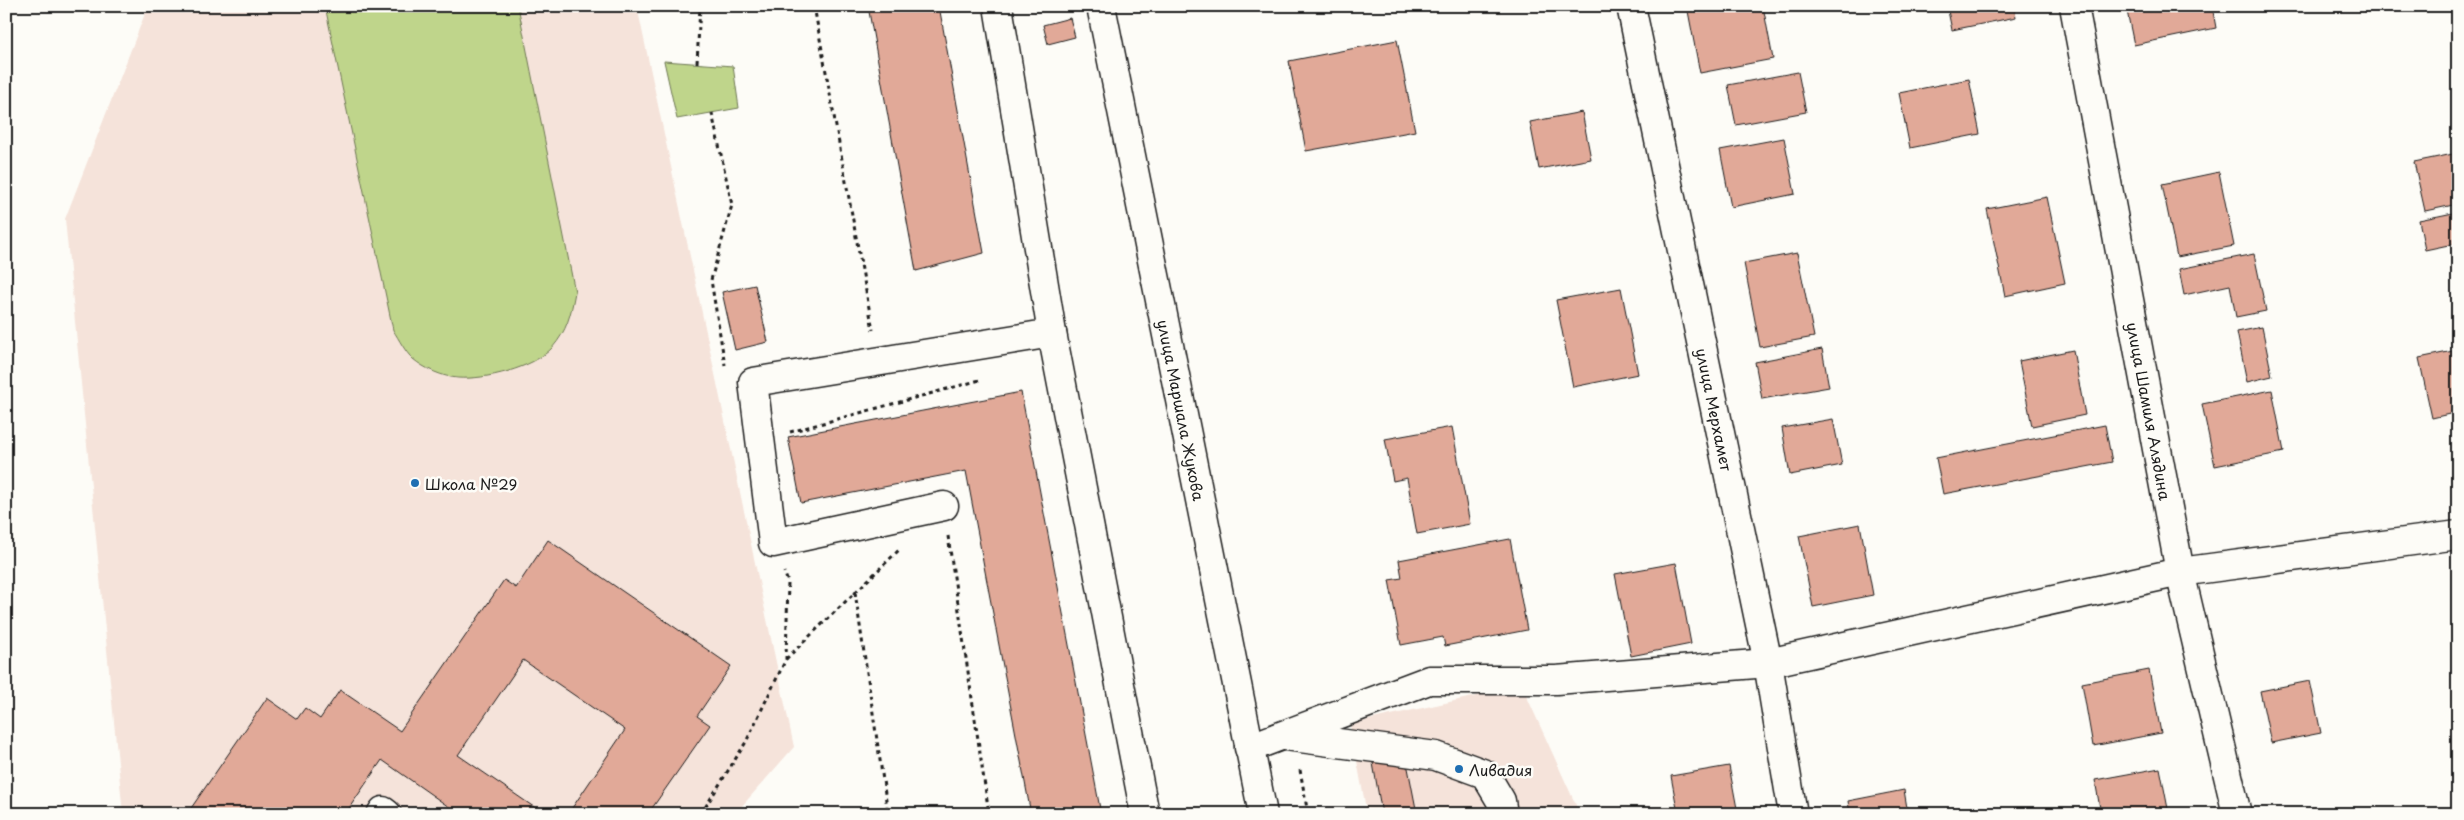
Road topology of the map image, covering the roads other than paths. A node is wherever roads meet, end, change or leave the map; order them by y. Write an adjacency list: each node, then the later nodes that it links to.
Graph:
1 (998, 6): 5 (street)
2 (1101, 6): 11 (street, улица Маршала Жукова)
3 (1631, 6): 9 (street, улица Мерхамет)
4 (2074, 6): 8 (street, улица Шамиля Алядина)
5 (1052, 333): 6 (street); 14 (street)
6 (944, 506)
7 (2458, 535): 8 (street)
8 (2180, 572): 9 (street); 18 (street, улица Шамиля Алядина)
9 (1768, 663): 10 (street); 17 (street, улица Мерхамет)
10 (1287, 737): 11 (street); 16 (street)
11 (1249, 748): 15 (street, улица Маршала Жукова)
12 (382, 814): 13 (street)
13 (387, 814)
14 (1145, 814)
15 (1263, 814)
16 (1503, 814)
17 (1793, 814)
18 (2237, 814)

